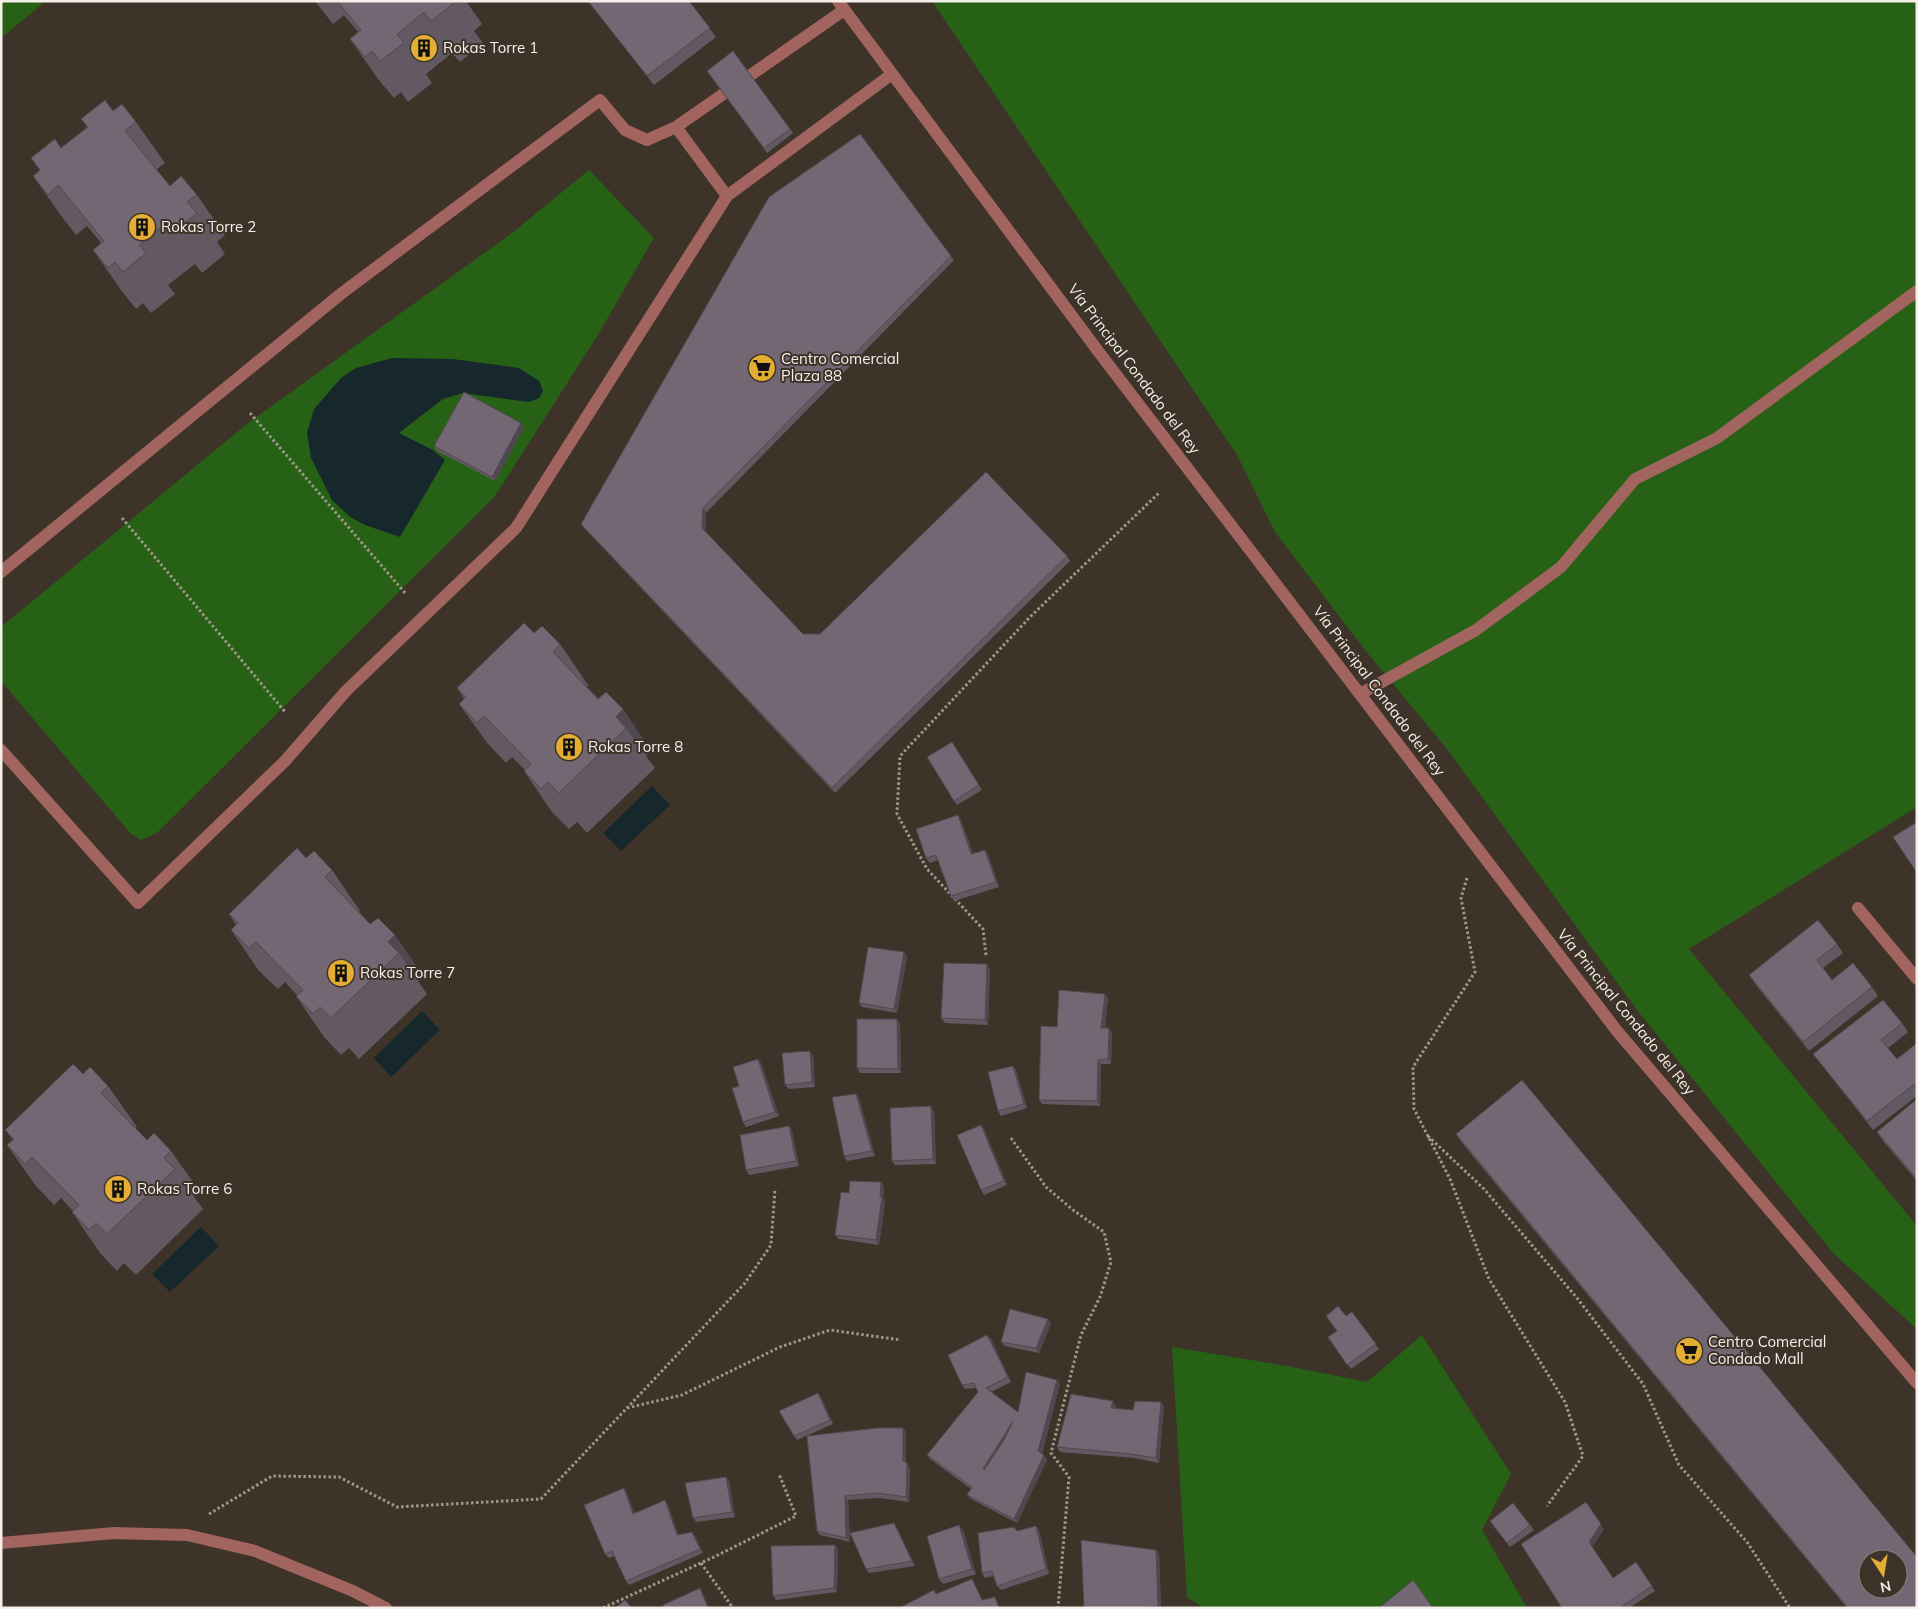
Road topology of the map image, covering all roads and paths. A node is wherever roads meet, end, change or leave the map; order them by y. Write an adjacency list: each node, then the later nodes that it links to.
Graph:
1 (841, 5): 2 (street, Vía Principal Condado del Rey); 3 (street)
2 (892, 74): 4 (street); 11 (street, Vía Principal Condado del Rey)
3 (676, 127): 4 (street); 9 (street)
4 (728, 196): 13 (street)
5 (1917, 292): 11 (street)
6 (250, 413): 10 (path)
7 (1160, 492): 16 (path)
8 (122, 518): 12 (path)
9 (1, 572)
10 (406, 594)
11 (1360, 694): 14 (street, Vía Principal Condado del Rey)
12 (286, 713)
13 (1, 750)
14 (1476, 846): 18 (path); 22 (street, Vía Principal Condado del Rey)
15 (1858, 908): 17 (street)
16 (986, 954)
17 (1917, 978)
18 (1426, 1134): 25 (path); 33 (path)
19 (1010, 1138): 32 (path)
20 (774, 1189): 23 (path)
21 (901, 1340): 23 (path)
22 (1917, 1383)
23 (626, 1408): 26 (path)
24 (779, 1474): 28 (path)
25 (1547, 1506)
26 (187, 1535): 27 (street); 29 (street)
27 (1, 1543)
28 (701, 1563): 30 (path); 31 (path)
29 (386, 1608)
30 (603, 1608)
31 (733, 1608)
32 (1058, 1608)
33 (1790, 1608)

